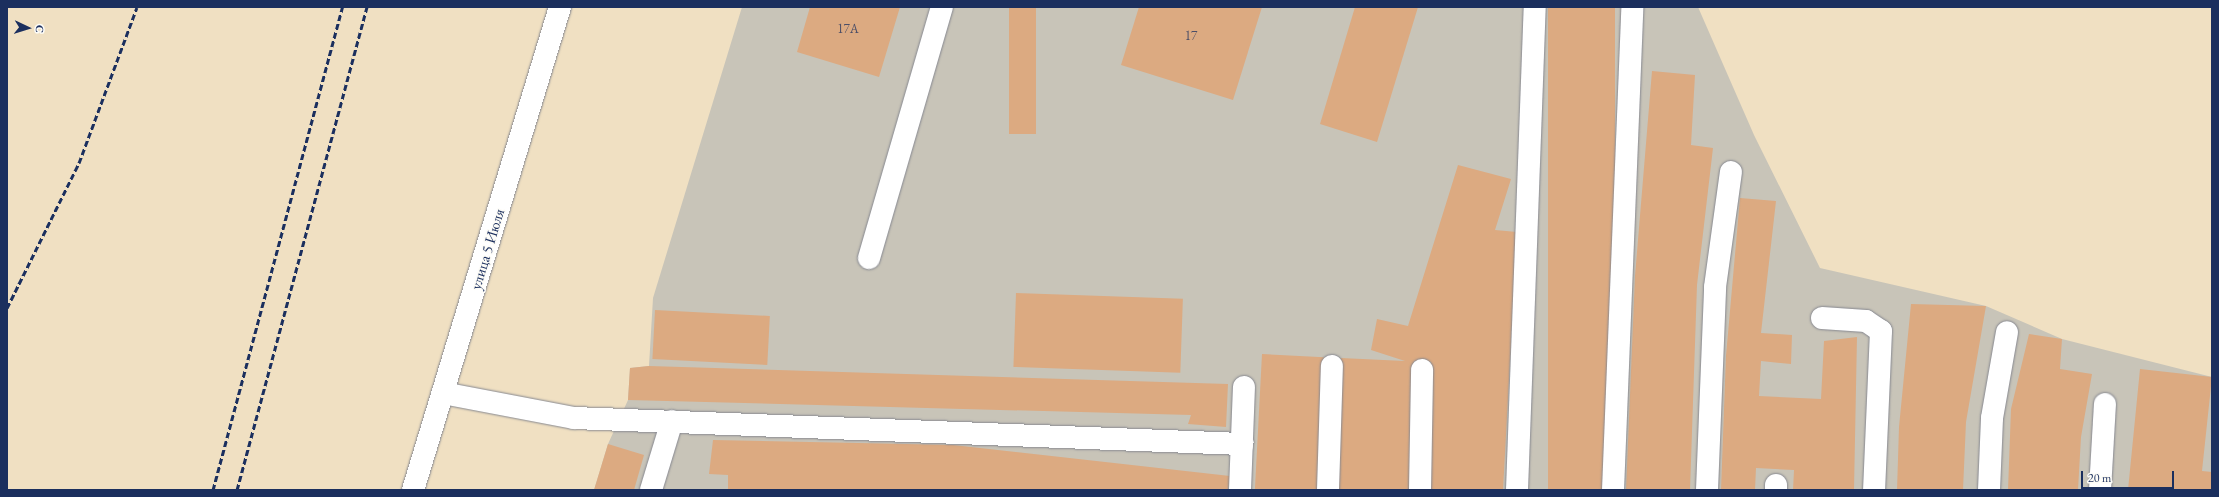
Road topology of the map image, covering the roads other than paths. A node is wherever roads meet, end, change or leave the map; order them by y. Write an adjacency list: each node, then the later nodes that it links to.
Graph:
1 (560, 7): 12 (main road, улица 5 Июля)
2 (942, 7): 6 (main road)
3 (1535, 7): 21 (main road)
4 (1632, 7): 22 (main road)
5 (1731, 172): 23 (main road)
6 (869, 258)
7 (1822, 318): 24 (main road)
8 (2007, 332): 25 (main road)
9 (1332, 366): 19 (main road)
10 (1422, 370): 20 (main road)
11 (1244, 387): 15 (main road)
12 (443, 393): 14 (main road); 16 (main road, улица 5 Июля)
13 (2105, 404): 26 (main road)
14 (672, 421): 15 (main road); 17 (main road)
15 (1242, 444): 18 (main road)
16 (413, 490)
17 (651, 490)
18 (1240, 490)
19 (1328, 490)
20 (1420, 490)
21 (1517, 490)
22 (1613, 490)
23 (1707, 490)
24 (1874, 490)
25 (1989, 490)
26 (2100, 490)

